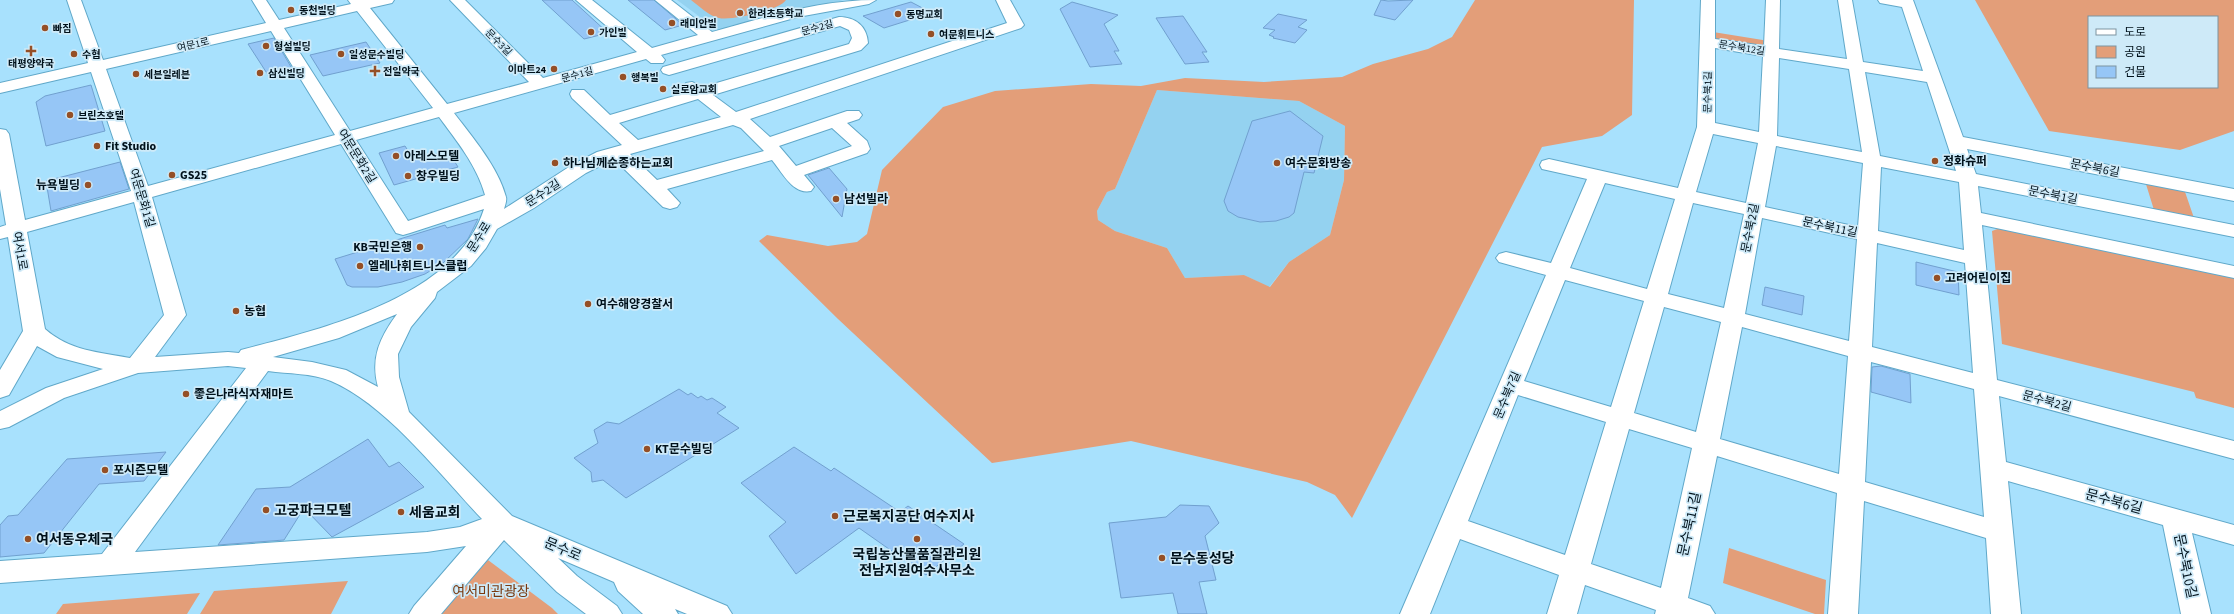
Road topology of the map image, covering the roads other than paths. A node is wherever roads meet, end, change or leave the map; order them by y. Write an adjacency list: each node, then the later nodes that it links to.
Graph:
1 (74, 0): 20 (street, 여문문화1길)
2 (259, 0): 14 (street, 여문문화2길)
3 (387, 0): 13 (street, 여문1로)
4 (457, 0): 23 (street, 문수3길)
5 (584, 0): 18 (street)
6 (662, 0): 15 (street)
7 (869, 0): 15 (street, 문수1길)
8 (1003, 0): 29 (street, 문수2길)
9 (1708, 0): 16 (street, 문수북12길)
10 (1773, 0): 17 (street, 문수북12길)
11 (1845, 0): 19 (street)
12 (1885, 0): 22 (street)
13 (358, 3): 14 (street, 여문1로); 27 (street)
14 (274, 25): 20 (street, 여문1로); 34 (street, 여문문화2길)
15 (709, 37): 18 (street, 문수1길)
16 (1708, 42): 17 (street, 문수북12길); 32 (street, 문수북1길)
17 (1771, 52): 19 (street, 문수북12길); 35 (street)
18 (648, 54): 21 (street); 23 (street, 문수1길)
19 (1856, 65): 22 (street, 문수북12길); 39 (street)
20 (99, 66): 24 (street, 여문1로); 44 (street, 여문문화1길)
21 (669, 70): 25 (street); 25 (street, 문수2길)
22 (1934, 78): 36 (street)
23 (540, 84): 27 (street, 문수1길)
24 (0, 88)
25 (700, 93): 29 (street); 30 (street, 문수2길)
26 (578, 94): 30 (street)
27 (444, 111): 34 (street, 문수1길); 47 (street)
28 (853, 115): 31 (street)
29 (734, 118): 37 (street, 문수2길); 38 (street)
30 (607, 121): 37 (street)
31 (835, 121): 38 (street); 38 (street)
32 (1706, 127): 35 (street, 문수북1길); 45 (street)
33 (0, 134): 52 (street, 여서1로)
34 (346, 138): 44 (street, 문수1길); 47 (street, 여문문화2길)
35 (1768, 139): 39 (street, 문수북1길); 49 (street, 문수북2길)
36 (1955, 141): 42 (street); 46 (street, 문수북6길)
37 (626, 149): 43 (street); 51 (street, 문수2길)
38 (771, 149): 43 (street)
39 (1872, 160): 42 (street, 문수북1길); 54 (street)
40 (1549, 165): 41 (street)
41 (1598, 176): 45 (street); 57 (street, 문수북7길)
42 (1968, 179): 50 (street); 53 (street, 문수북1길)
43 (653, 187): 48 (street)
44 (142, 195): 52 (street, 문수1길); 66 (street, 여문문화1길)
45 (1686, 195): 49 (street, 문수북11길); 60 (street)
46 (2234, 195)
47 (497, 198): 51 (street, 문수로)
48 (670, 203)
49 (1754, 210): 54 (street, 문수북11길); 61 (street, 문수북2길)
50 (1971, 217): 56 (street); 58 (street)
51 (488, 225): 59 (street, 문수로)
52 (8, 231): 62 (street, 여서1로)
53 (2234, 231)
54 (1867, 235): 56 (street, 문수북11길); 63 (street)
55 (1506, 258): 57 (street, 문수북2길)
56 (1975, 259): 67 (street)
57 (1559, 272): 60 (street, 문수북2길); 68 (street, 문수북7길)
58 (2234, 272)
59 (436, 282): 64 (street, 문수로); 70 (street)
60 (1656, 298): 61 (street, 문수북2길); 71 (street)
61 (1733, 318): 63 (street, 문수북2길); 73 (street, 문수북11길)
62 (34, 331): 66 (street); 69 (street)
63 (1860, 351): 67 (street, 문수북2길); 76 (street)
64 (228, 359): 65 (street, 문수로); 66 (street)
65 (262, 362): 70 (street, 문수로); 82 (street)
66 (136, 366): 72 (street)
67 (1986, 384): 74 (street, 문수북2길); 75 (street)
68 (1511, 385): 71 (street); 79 (street, 문수북7길)
69 (0, 390)
70 (398, 415): 78 (street, 문수로)
71 (1620, 418): 73 (street); 83 (street)
72 (0, 421)
73 (1706, 444): 76 (street); 87 (street, 문수북11길)
74 (2234, 450)
75 (1993, 468): 77 (street, 문수북6길); 80 (street)
76 (1851, 488): 80 (street); 96 (street)
77 (2175, 518): 81 (street, 문수북6길); 98 (street, 문수북10길)
78 (502, 523): 82 (street); 84 (street, 문수로); 86 (street); 88 (street)
79 (1452, 526): 83 (street); 93 (street, 문수북7길)
80 (1999, 532): 97 (street)
81 (2234, 534)
82 (110, 564): 85 (street)
83 (1575, 570): 87 (street); 94 (street)
84 (614, 571): 91 (street); 92 (street, 문수로)
85 (0, 572)
86 (567, 584): 89 (street); 90 (street)
87 (1671, 609): 95 (street)
88 (424, 614)
89 (593, 614)
90 (606, 614)
91 (663, 614)
92 (717, 614)
93 (1415, 614)
94 (1562, 614)
95 (1700, 614)
96 (1843, 614)
97 (2006, 614)
98 (2196, 614)

